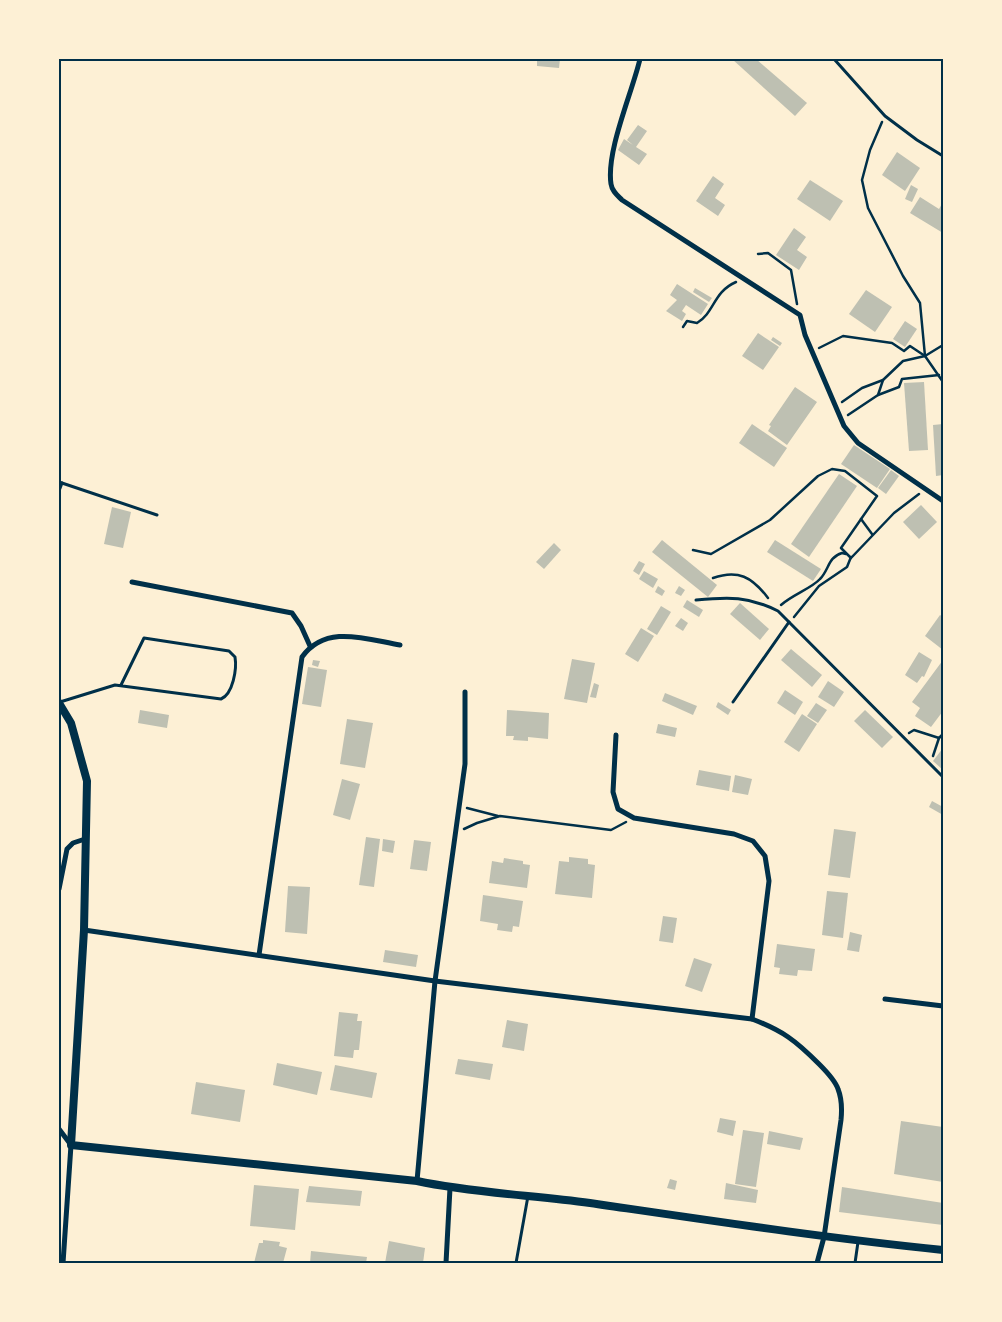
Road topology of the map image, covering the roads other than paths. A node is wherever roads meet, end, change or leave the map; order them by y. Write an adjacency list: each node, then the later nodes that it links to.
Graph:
1 (640, 59): 6 (street)
2 (834, 59): 3 (lane)
3 (943, 156)
4 (60, 482): 5 (lane); 7 (lane)
5 (59, 491)
6 (943, 500)
7 (157, 515)
8 (132, 582): 12 (street)
9 (696, 600): 10 (lane)
10 (789, 622): 15 (lane); 18 (lane)
11 (400, 645): 12 (street)
12 (310, 646): 22 (street)
13 (121, 685): 13 (lane); 16 (lane)
14 (465, 692): 23 (street)
15 (733, 702)
16 (59, 703): 19 (street)
17 (616, 735): 26 (street)
18 (943, 778)
19 (86, 839): 20 (street); 21 (street)
20 (59, 888)
21 (84, 930): 22 (street); 28 (street)
22 (259, 955): 23 (street)
23 (435, 980): 26 (street); 29 (street)
24 (885, 999): 25 (street)
25 (943, 1006)
26 (752, 1019): 32 (street)
27 (59, 1129): 28 (street)
28 (71, 1145): 29 (street); 35 (street)
29 (416, 1181): 30 (street)
30 (450, 1188): 31 (street); 36 (street)
31 (528, 1195): 32 (street); 37 (lane)
32 (824, 1237): 33 (street); 38 (street)
33 (858, 1241): 34 (street); 39 (lane)
34 (943, 1250)
35 (63, 1263)
36 (446, 1263)
37 (516, 1263)
38 (817, 1263)
39 (855, 1263)

